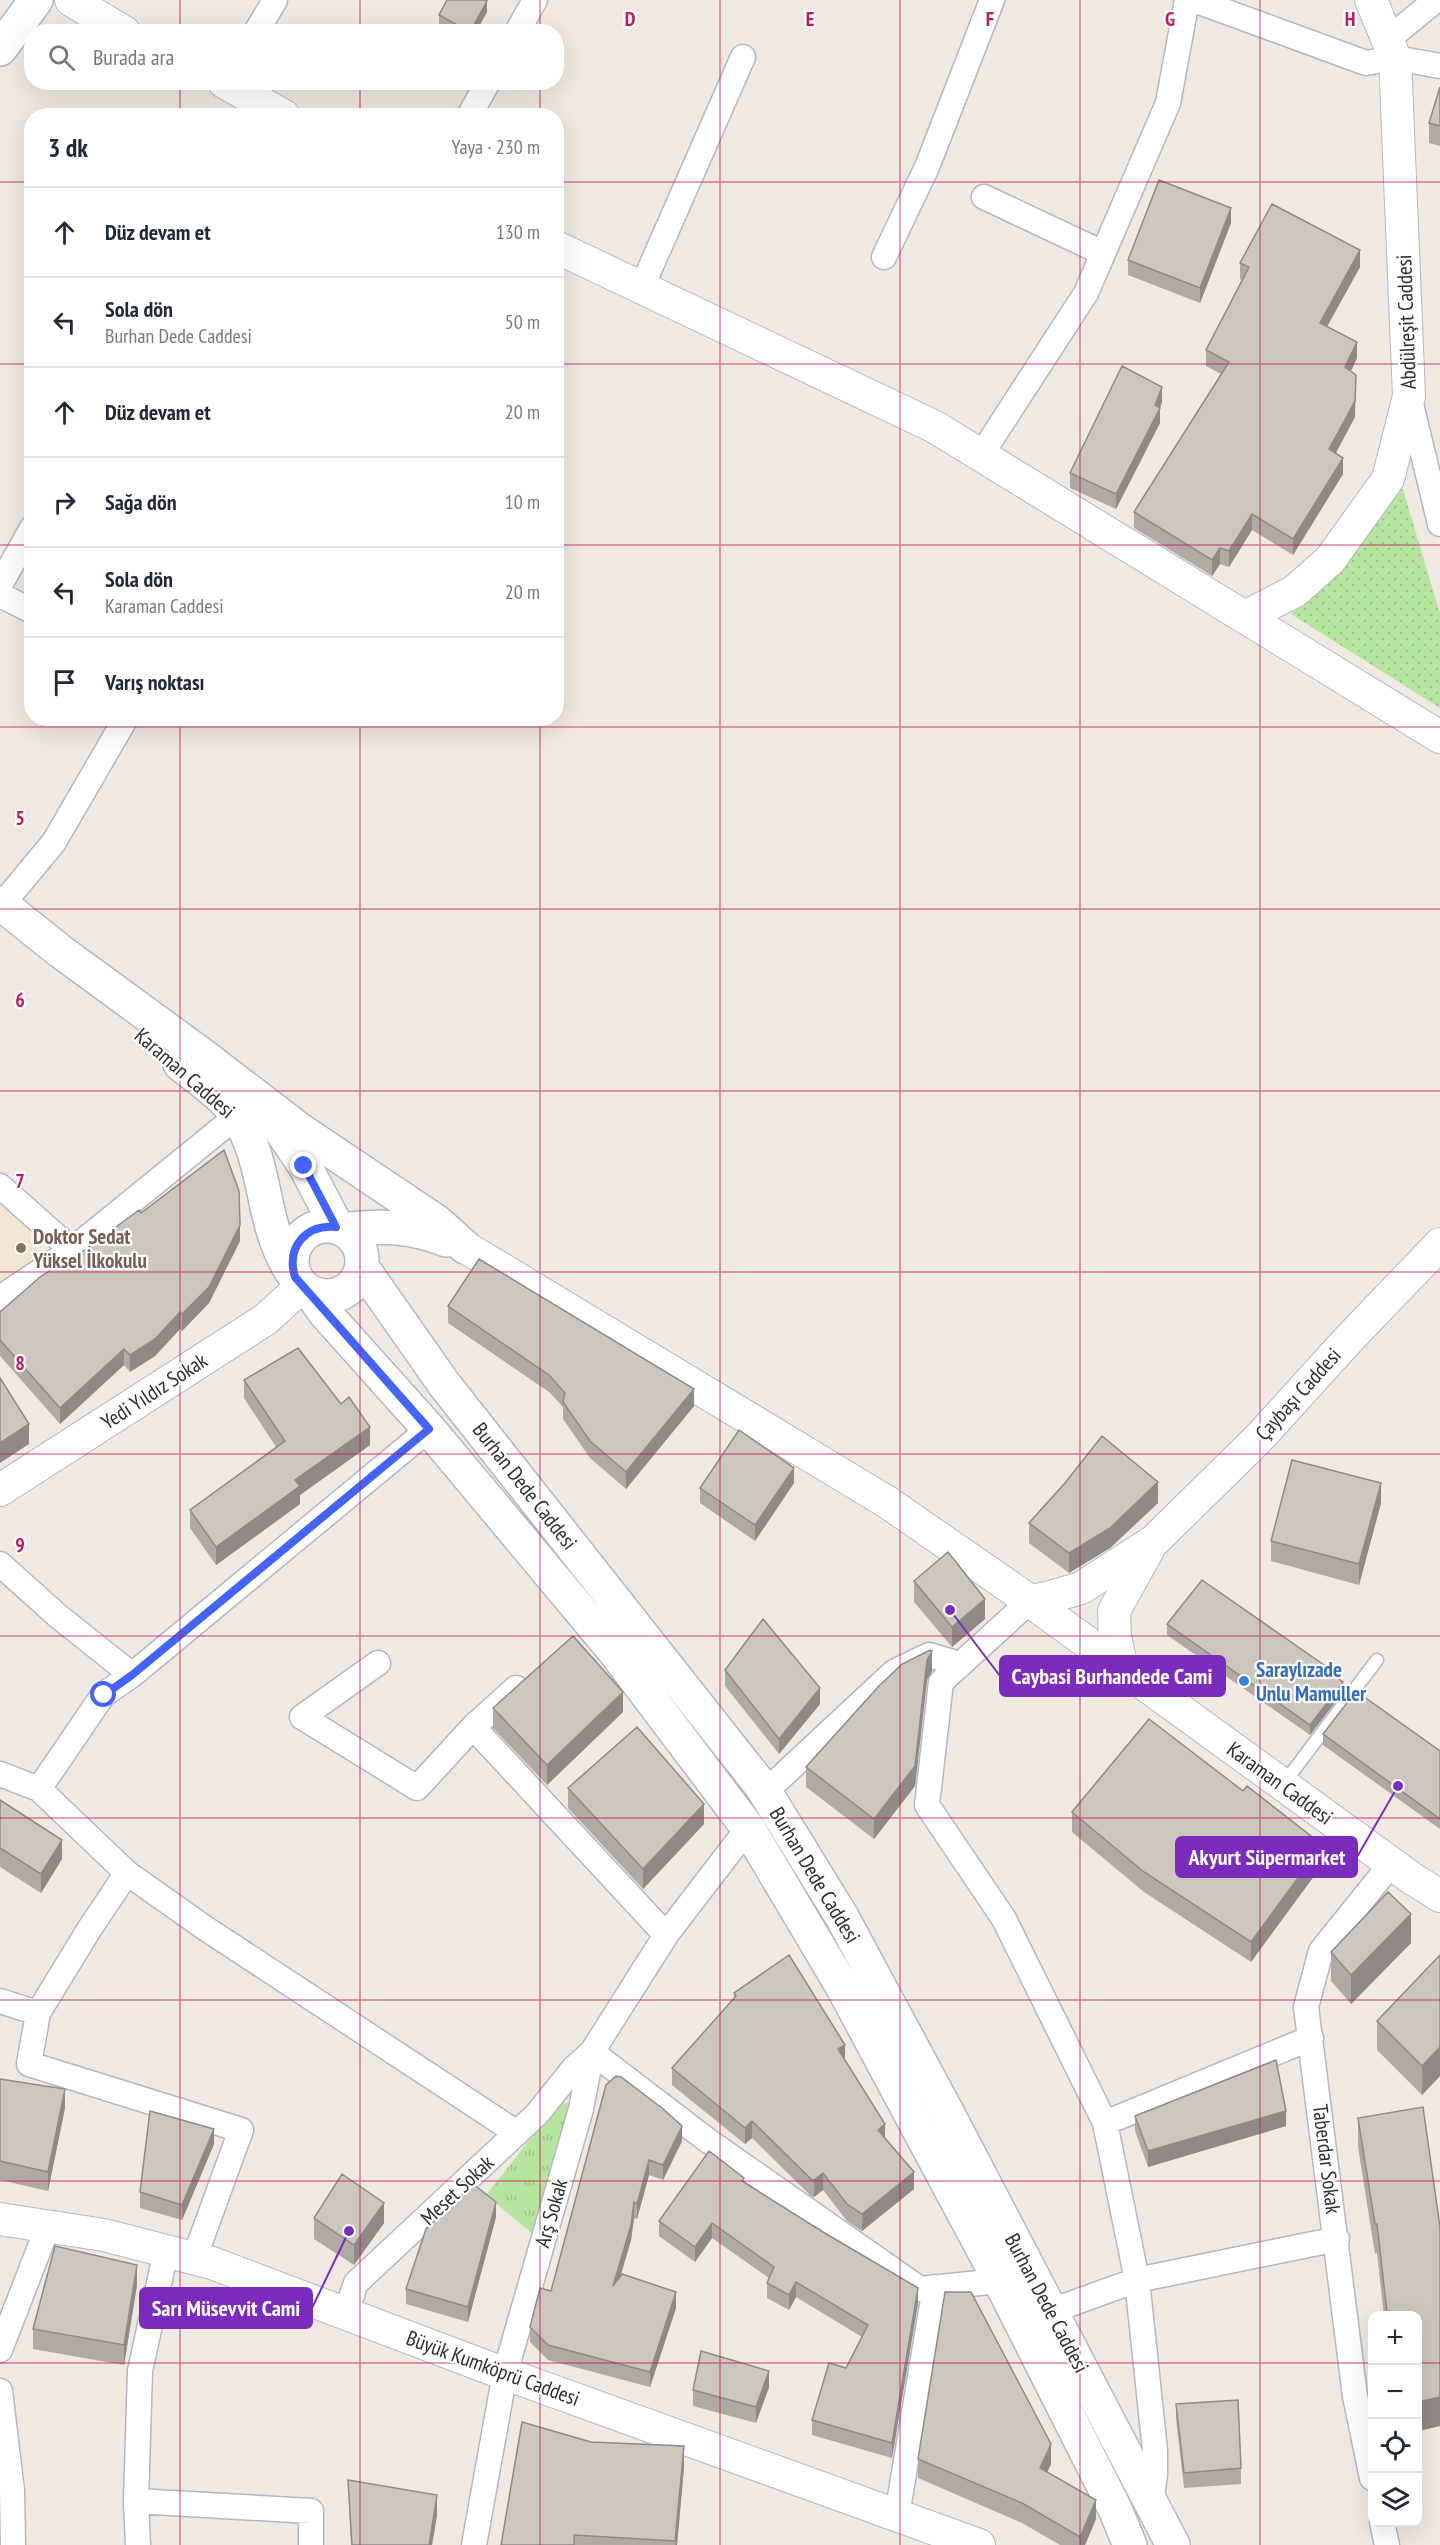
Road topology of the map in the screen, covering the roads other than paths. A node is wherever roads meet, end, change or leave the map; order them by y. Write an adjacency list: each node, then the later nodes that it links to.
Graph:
1 (36, 0): 13 (main road)
2 (71, 0): 10 (street)
3 (274, 0): 11 (street)
4 (535, 0): 12 (street)
5 (992, 0): 24 (street)
6 (1187, 0): 23 (street)
7 (1194, 0): 14 (street)
8 (1371, 0): 14 (street, Abdülreşit Caddesi)
9 (1436, 0): 14 (street)
10 (111, 24)
11 (260, 24)
12 (522, 24)
13 (0, 49)
14 (1391, 49): 16 (street); 26 (street, Abdülreşit Caddesi)
15 (743, 57): 25 (street)
16 (1440, 66)
17 (238, 90): 19 (street)
18 (484, 90): 20 (street)
19 (269, 108)
20 (473, 108)
21 (984, 197): 23 (street)
22 (564, 251): 25 (street)
23 (1103, 253): 27 (street)
24 (884, 257)
25 (642, 289): 27 (street)
26 (1410, 396): 28 (street); 33 (street, Abdülreşit Caddesi)
27 (981, 455): 33 (street)
28 (1440, 524)
29 (24, 542): 30 (street)
30 (0, 585)
31 (0, 595): 32 (street)
32 (24, 608)
33 (1245, 617): 35 (street)
34 (121, 726): 36 (street)
35 (1440, 737)
36 (0, 909): 37 (main road, Karaman Caddesi)
37 (246, 1106): 39 (main road, Karaman Caddesi); 41 (main road, Karaman Caddesi); 42 (street); 44 (main road, Karaman Caddesi)
38 (0, 1186): 42 (street)
39 (340, 1229): 41 (main road); 43 (main road); 44 (main road)
40 (1440, 1244): 48 (street, Çaybaşı Caddesi)
41 (465, 1247): 50 (street, Karaman Caddesi)
42 (72, 1250): 45 (street)
43 (362, 1267): 44 (main road); 61 (main road, Burhan Dede Caddesi)
44 (303, 1285): 46 (main road, Burhan Dede Caddesi); 47 (street, Yedi Yıldız Sokak)
45 (0, 1298)
46 (429, 1429): 56 (street); 62 (main road, Burhan Dede Caddesi)
47 (0, 1490)
48 (1154, 1541): 50 (street); 54 (street)
49 (0, 1564): 56 (street)
50 (1030, 1601): 53 (street); 54 (street, Karaman Caddesi)
51 (1377, 1660): 59 (lane)
52 (378, 1663): 57 (street)
53 (959, 1664): 61 (street); 71 (street)
54 (1122, 1668): 59 (street, Karaman Caddesi)
55 (533, 1673): 57 (street)
56 (132, 1675): 60 (street)
57 (473, 1727): 66 (street)
58 (0, 1774): 60 (street)
59 (1283, 1784): 63 (street, Karaman Caddesi)
60 (39, 1789): 64 (street)
61 (765, 1792): 80 (main road, Burhan Dede Caddesi)
62 (748, 1828): 66 (street); 78 (main road, Burhan Dede Caddesi)
63 (1391, 1864): 65 (street, Karaman Caddesi); 69 (street, Taberdar Sokak)
64 (127, 1873): 68 (street); 72 (street)
65 (1440, 1896)
66 (666, 1935): 70 (street)
67 (0, 2001): 68 (street)
68 (38, 2013): 76 (street)
69 (1311, 2038): 71 (street); 75 (street, Taberdar Sokak)
70 (592, 2052): 72 (street, Meset Sokak); 79 (street); 83 (street, Arş Sokak)
71 (1105, 2123): 77 (street)
72 (517, 2133): 81 (street, Meset Sokak)
73 (0, 2218): 74 (street, Büyük Kumköprü Caddesi)
74 (48, 2226): 76 (street, Büyük Kumköprü Caddesi); 82 (street)
75 (1337, 2239): 77 (street); 85 (street, Taberdar Sokak)
76 (180, 2255): 81 (street, Büyük Kumköprü Caddesi); 86 (street)
77 (1137, 2280): 80 (street); 87 (street)
78 (999, 2281): 79 (street); 95 (main road, Burhan Dede Caddesi)
79 (935, 2287): 88 (street)
80 (1051, 2311): 87 (main road, Burhan Dede Caddesi)
81 (346, 2313): 83 (street, Büyük Kumköprü Caddesi)
82 (0, 2350)
83 (505, 2373): 88 (street, Büyük Kumköprü Caddesi); 93 (street, Arş Sokak)
84 (0, 2391): 90 (street)
85 (1371, 2473)
86 (136, 2501): 91 (street); 92 (street)
87 (1151, 2502): 96 (main road, Burhan Dede Caddesi)
88 (897, 2516): 94 (street, Büyük Kumköprü Caddesi)
89 (1383, 2527): 97 (street)
90 (13, 2545)
91 (138, 2545)
92 (311, 2545)
93 (474, 2545)
94 (979, 2545)
95 (1130, 2545)
96 (1173, 2545)
97 (1387, 2545)

